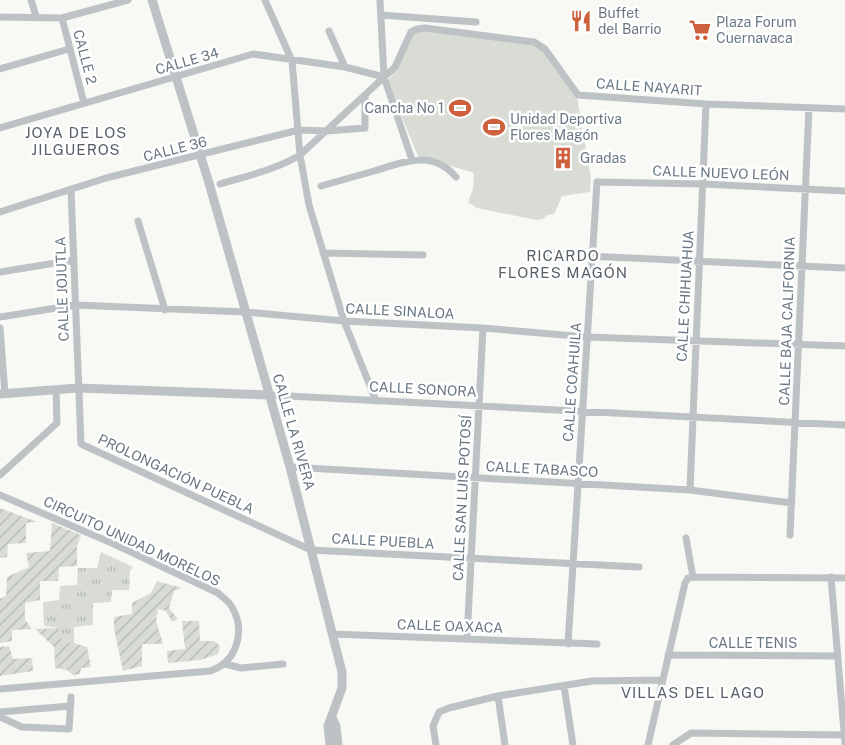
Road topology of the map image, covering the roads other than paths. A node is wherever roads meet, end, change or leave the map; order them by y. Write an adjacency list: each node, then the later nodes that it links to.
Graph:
1 (31, 0): 7 (street)
2 (128, 0): 9 (street)
3 (152, 0): 16 (street, CALLE LA RIVERA)
4 (265, 0): 13 (street)
5 (380, 0): 6 (street)
6 (381, 15): 10 (street); 17 (street)
7 (36, 16): 8 (street); 9 (street)
8 (0, 17)
9 (62, 18): 12 (street, CALLE 2)
10 (476, 22)
11 (329, 30): 14 (street)
12 (69, 49): 15 (street); 19 (street, CALLE 2)
13 (292, 61): 14 (street, CALLE 34); 16 (street, CALLE 34); 24 (street)
14 (345, 67): 17 (street, CALLE 34)
15 (0, 68)
16 (176, 77): 19 (street, CALLE 34); 27 (street, CALLE LA RIVERA)
17 (384, 77): 18 (street); 20 (street, CALLE NAYARIT); 28 (street)
18 (365, 96): 25 (street); 25 (street, CALLE 36)
19 (84, 103): 23 (street, CALLE 34)
20 (706, 104): 21 (street, CALLE NAYARIT); 32 (street, CALLE CHIHUAHUA)
21 (809, 108): 22 (street, CALLE NAYARIT); 35 (street, CALLE BAJA CALIFORNIA)
22 (845, 109)
23 (0, 128)
24 (299, 130): 25 (street, CALLE 36); 26 (street); 27 (street, CALLE 36)
25 (327, 132): 26 (street)
26 (300, 155): 31 (street); 39 (street)
27 (201, 156): 34 (street, CALLE 36); 50 (street, CALLE LA RIVERA)
28 (412, 160): 29 (street); 33 (street)
29 (456, 177)
30 (597, 182): 32 (street, CALLE NUEVO LEÓN); 42 (street, CALLE COAHUILA)
31 (220, 184)
32 (703, 184): 35 (street, CALLE NUEVO LEÓN); 44 (street, CALLE CHIHUAHUA)
33 (322, 186)
34 (71, 189): 37 (street, CALLE 36); 43 (street, CALLE JOJUTLA)
35 (805, 189): 36 (street, CALLE NUEVO LEÓN); 45 (street, CALLE BAJA CALIFORNIA)
36 (845, 191)
37 (0, 212)
38 (138, 221): 49 (street)
39 (323, 253): 41 (street); 52 (street)
40 (544, 254): 42 (street)
41 (423, 255)
42 (592, 256): 44 (street); 55 (street, CALLE COAHUILA)
43 (74, 260): 47 (street); 48 (street, CALLE JOJUTLA)
44 (699, 262): 45 (street); 56 (street, CALLE CHIHUAHUA)
45 (802, 266): 46 (street); 57 (street, CALLE BAJA CALIFORNIA)
46 (845, 268)
47 (0, 272)
48 (75, 305): 49 (street, CALLE SINALOA); 51 (street, CALLE SINALOA); 60 (street, CALLE JOJUTLA)
49 (165, 310): 50 (street, CALLE SINALOA)
50 (245, 312): 52 (street, CALLE SINALOA); 63 (street, CALLE LA RIVERA)
51 (0, 316)
52 (344, 321): 54 (street, CALLE SINALOA); 64 (street)
53 (0, 328): 59 (street)
54 (483, 328): 55 (street, CALLE SINALOA); 65 (street, CALLE SAN LUIS POTOSÍ)
55 (587, 337): 56 (street, CALLE SINALOA); 66 (street, CALLE COAHUILA)
56 (696, 341): 57 (street, CALLE SINALOA); 67 (street, CALLE CHIHUAHUA)
57 (799, 345): 58 (street, CALLE SINALOA); 68 (street, CALLE BAJA CALIFORNIA)
58 (845, 346)
59 (1, 360): 62 (street)
60 (78, 388): 61 (street, CALLE SONORA); 63 (street, CALLE SONORA); 79 (street, PROLONGACIÓN PUEBLA)
61 (56, 389): 62 (street, CALLE SONORA); 71 (street)
62 (2, 394)
63 (269, 395): 64 (street, CALLE SONORA); 70 (street, CALLE LA RIVERA)
64 (376, 401): 65 (street, CALLE SONORA)
65 (479, 406): 66 (street, CALLE SONORA); 72 (street, CALLE SAN LUIS POTOSÍ)
66 (582, 411): 67 (street, CALLE SONORA); 73 (street, CALLE COAHUILA)
67 (692, 417): 68 (street, CALLE SONORA); 74 (street, CALLE CHIHUAHUA)
68 (795, 422): 69 (street, CALLE SONORA); 76 (street, CALLE BAJA CALIFORNIA)
69 (845, 425)
70 (290, 467): 72 (street, CALLE TABASCO); 79 (street, CALLE LA RIVERA)
71 (0, 474)
72 (476, 478): 73 (street, CALLE TABASCO); 80 (street, CALLE SAN LUIS POTOSÍ)
73 (578, 484): 74 (street, CALLE TABASCO); 81 (street, CALLE COAHUILA)
74 (690, 490): 76 (street, CALLE TABASCO)
75 (0, 496): 92 (street, CIRCUITO UNIDAD MORELOS)
76 (792, 503): 77 (street, CALLE BAJA CALIFORNIA)
77 (790, 535)
78 (686, 538): 83 (street)
79 (311, 550): 80 (street, CALLE PUEBLA); 86 (street, CALLE LA RIVERA)
80 (471, 558): 81 (street, CALLE PUEBLA); 87 (street, CALLE SAN LUIS POTOSÍ)
81 (573, 564): 82 (street, CALLE PUEBLA); 88 (street, CALLE COAHUILA)
82 (639, 567)
83 (693, 576): 84 (street); 90 (street)
84 (832, 578): 85 (street); 91 (street)
85 (845, 578)
86 (332, 634): 87 (street, CALLE OAXACA); 103 (street, CALLE LA RIVERA)
87 (467, 639): 88 (street, CALLE OAXACA)
88 (568, 644): 89 (street, CALLE OAXACA)
89 (597, 644)
90 (668, 655): 91 (street, CALLE TENIS); 94 (street)
91 (838, 656): 102 (street)
92 (225, 664): 93 (street); 96 (street)
93 (283, 664)
94 (662, 680): 95 (street); 108 (street)
95 (564, 686): 97 (street); 107 (street)
96 (0, 689)
97 (498, 696): 105 (street); 106 (street)
98 (71, 697): 99 (street)
99 (70, 706): 100 (street); 101 (street)
100 (0, 712)
101 (0, 717)
102 (844, 736): 104 (street); 109 (street)
103 (334, 742)
104 (845, 743)
105 (436, 745)
106 (505, 745)
107 (573, 745)
108 (648, 745)
109 (673, 745)

